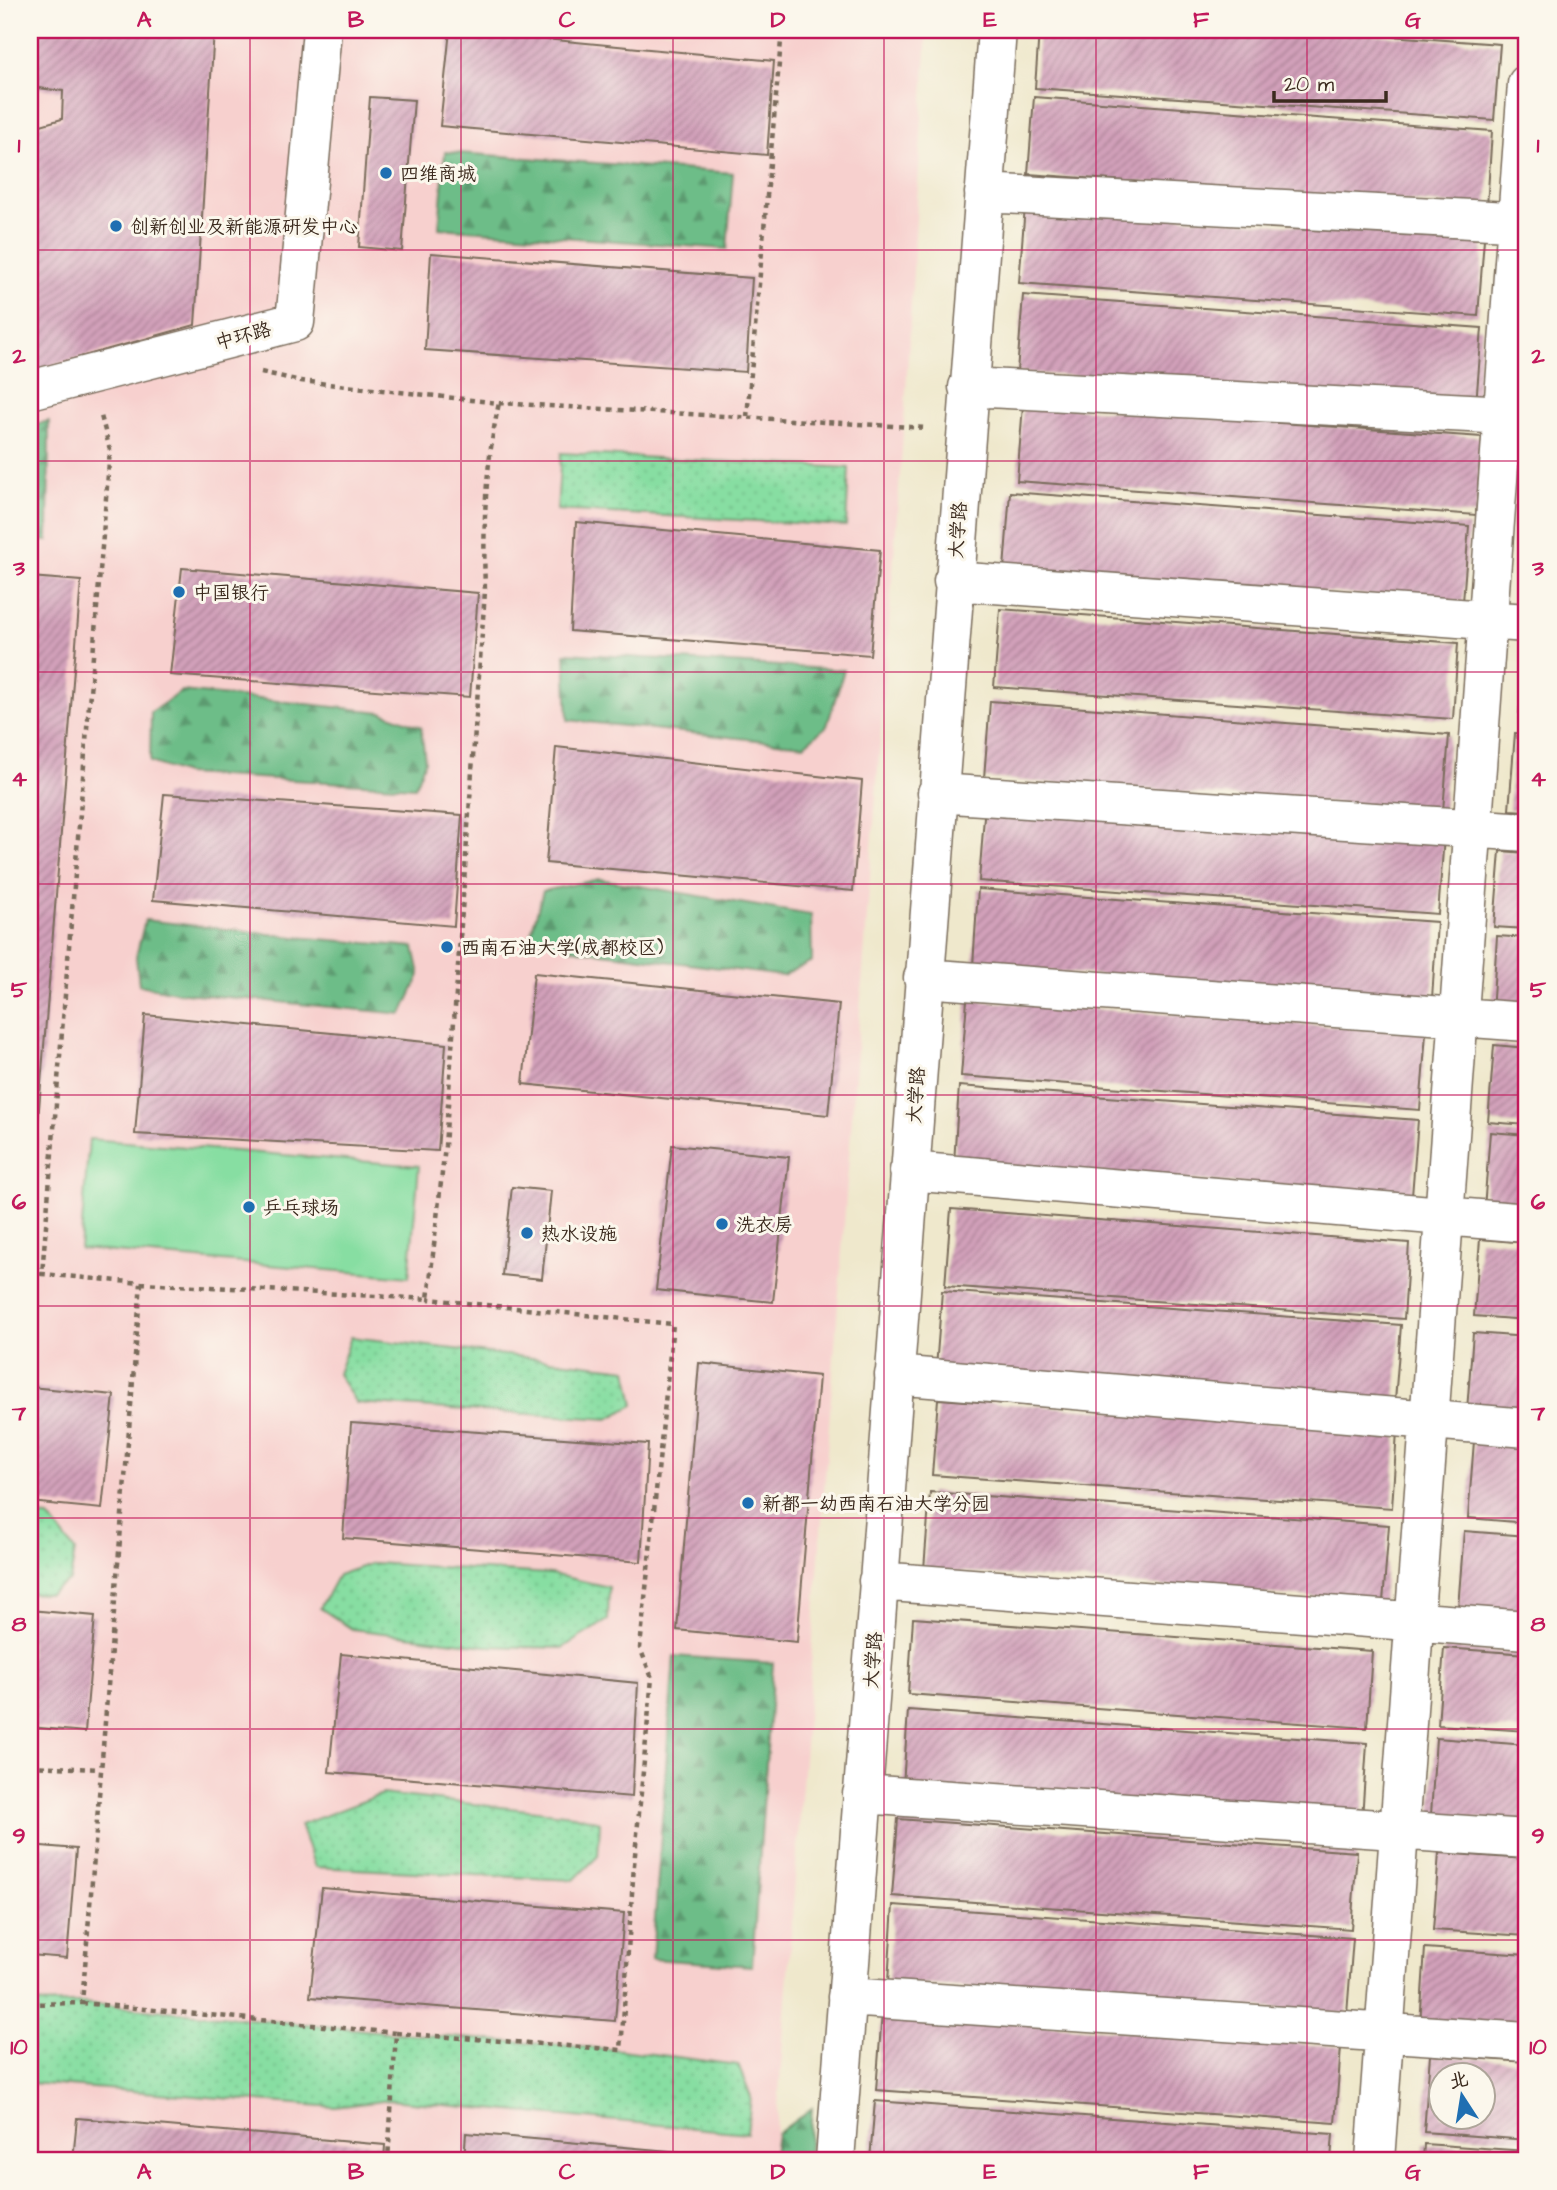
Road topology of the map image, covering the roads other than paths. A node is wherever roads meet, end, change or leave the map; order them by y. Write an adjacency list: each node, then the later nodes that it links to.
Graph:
1 (321, 30): 7 (street, 中环路)
2 (998, 30): 4 (street, 大学路)
3 (1527, 84): 5 (street)
4 (984, 192): 5 (street); 6 (street, 大学路)
5 (1522, 222): 8 (street)
6 (968, 387): 8 (street); 9 (street, 大学路)
7 (30, 390)
8 (1515, 415): 10 (street)
9 (953, 581): 10 (street); 12 (street, 大学路)
10 (1488, 620): 11 (street); 13 (street)
11 (1527, 623)
12 (937, 793): 13 (street); 15 (street, 大学路)
13 (1473, 829): 14 (street); 16 (street)
14 (1527, 832)
15 (923, 978): 16 (street); 18 (street, 大学路)
16 (1459, 1017): 17 (street); 19 (street)
17 (1527, 1022)
18 (909, 1171): 19 (street); 21 (street, 大学路)
19 (1444, 1216): 20 (street); 22 (street)
20 (1527, 1223)
21 (894, 1374): 22 (street); 24 (street, 大学路)
22 (1429, 1420): 23 (street); 25 (street)
23 (1527, 1428)
24 (878, 1581): 25 (street); 27 (street, 大学路)
25 (1415, 1621): 26 (street); 28 (street)
26 (1527, 1630)
27 (862, 1794): 28 (street); 30 (street, 大学路)
28 (1399, 1831): 29 (street); 31 (street)
29 (1527, 1839)
30 (847, 1997): 31 (street); 33 (street, 大学路)
31 (1385, 2033): 32 (street); 34 (street)
32 (1527, 2042)
33 (835, 2160)
34 (1375, 2160)

